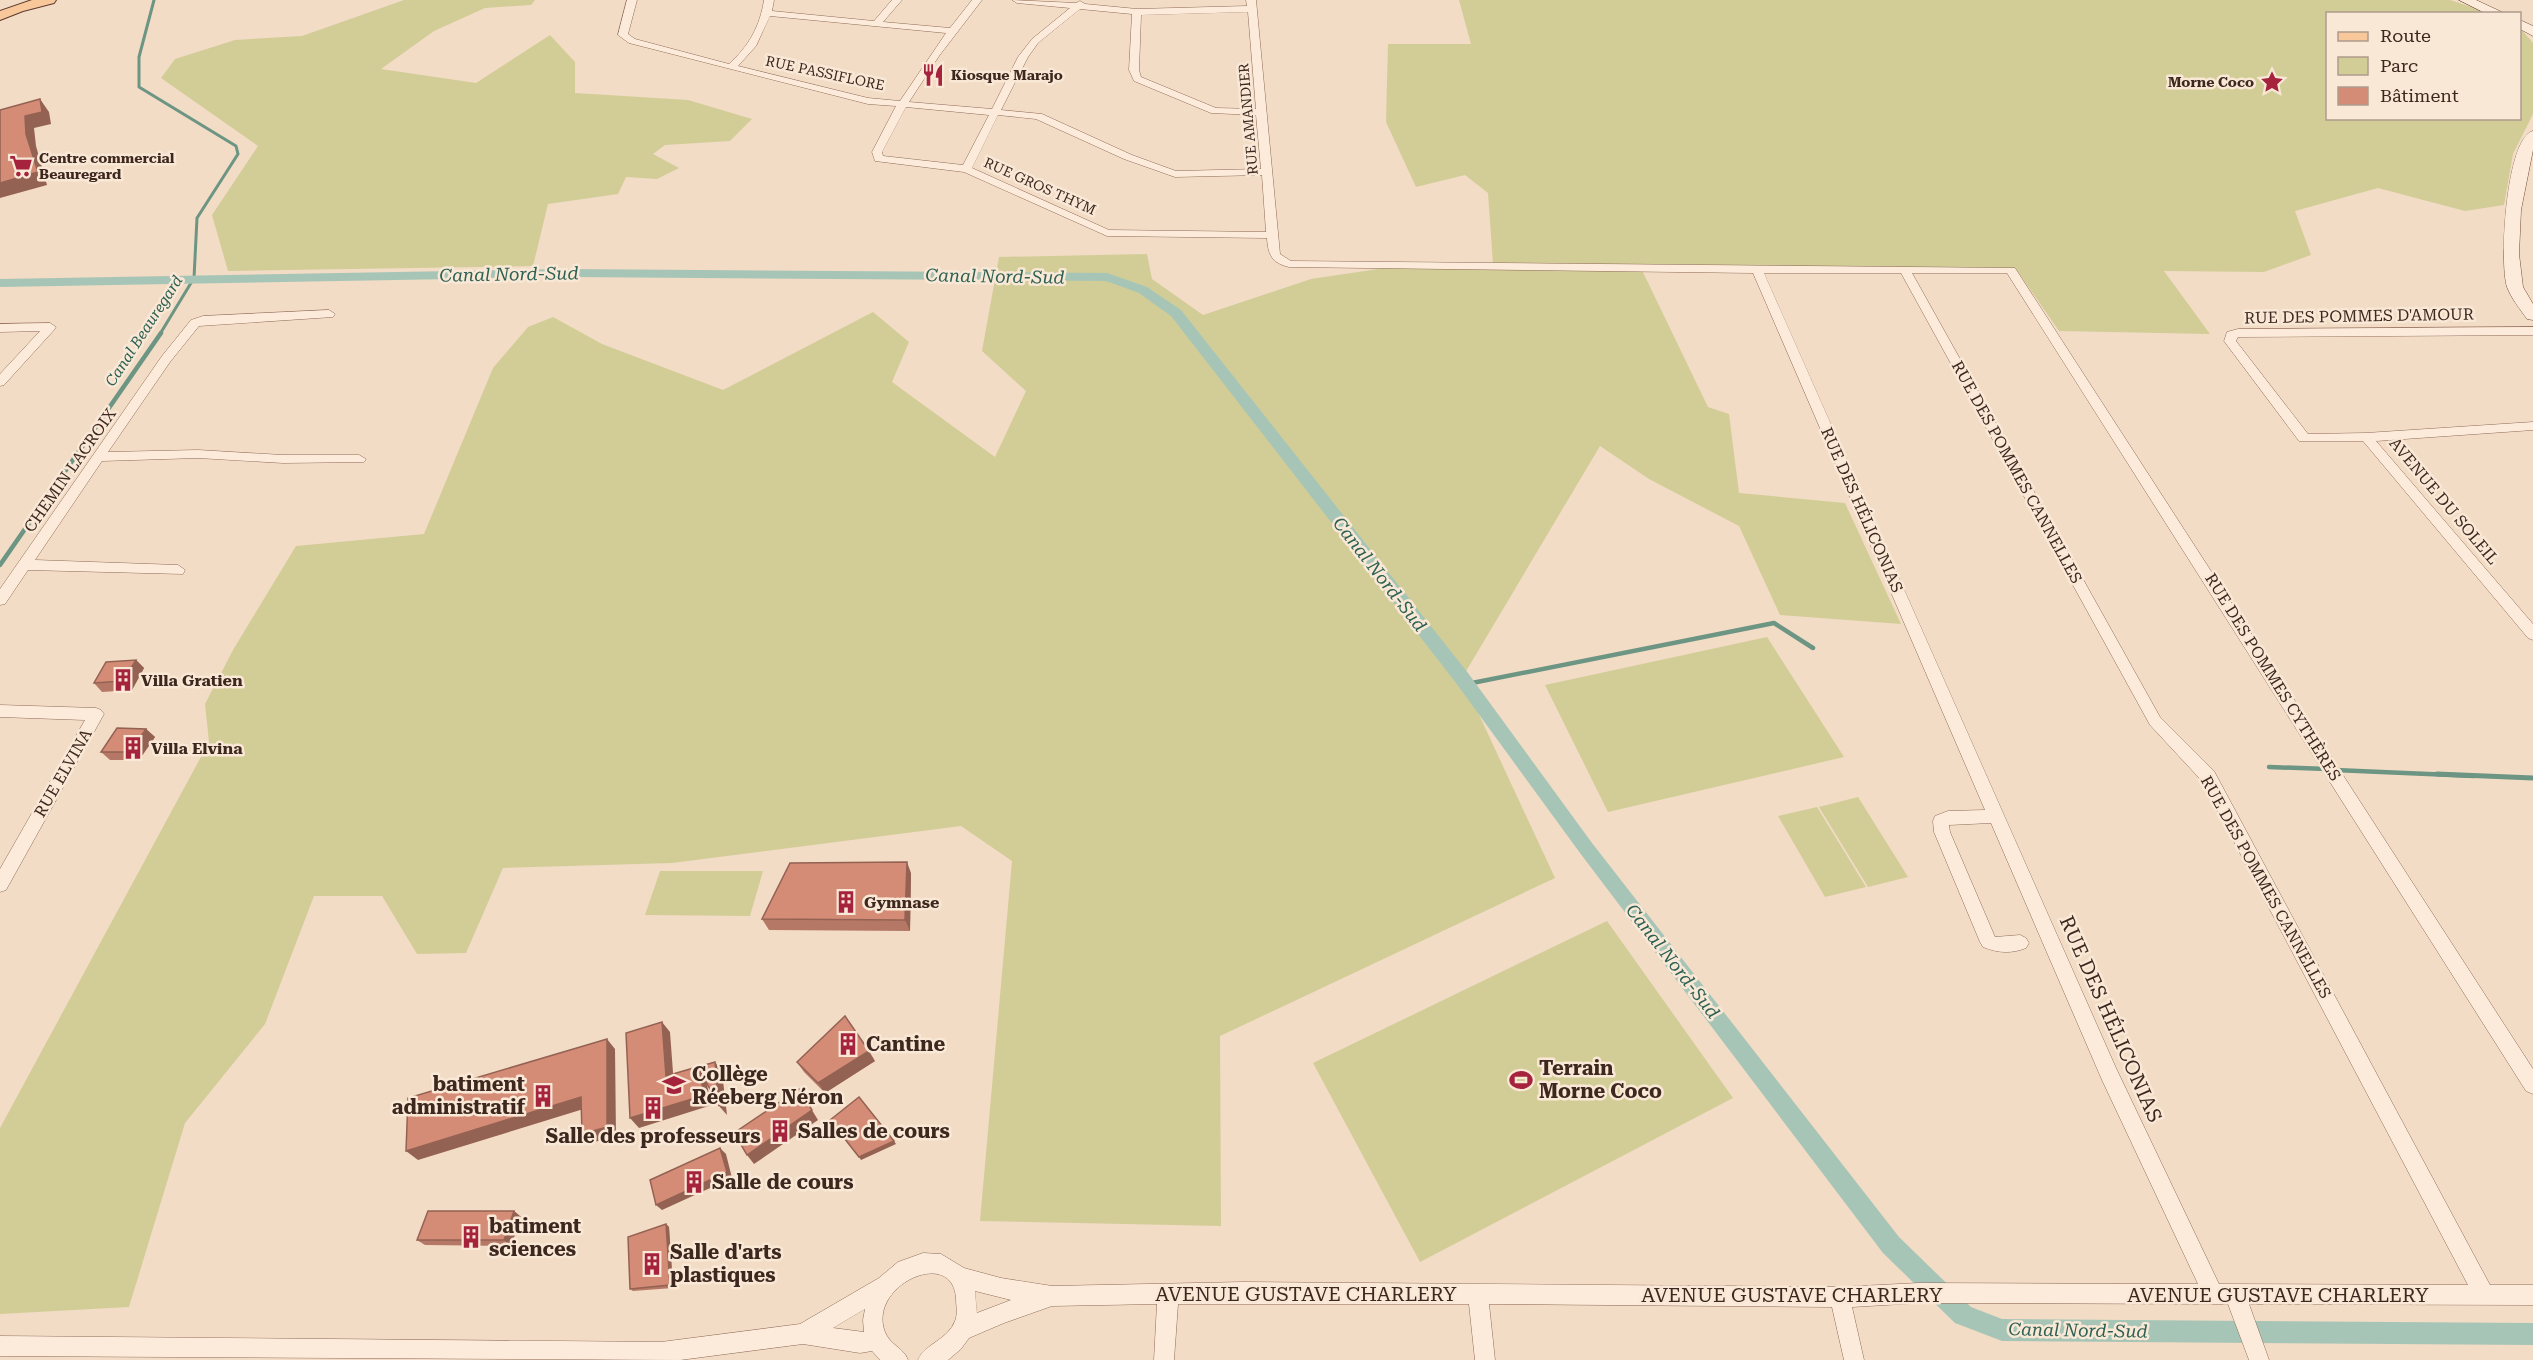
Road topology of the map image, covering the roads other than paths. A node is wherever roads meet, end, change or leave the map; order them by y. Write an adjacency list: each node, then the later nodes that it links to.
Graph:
1 (22, 0): 9 (main road)
2 (49, 0): 15 (main road)
3 (632, 0): 18 (street, RUE PASSIFLORE)
4 (769, 0): 14 (street)
5 (897, 0): 16 (street)
6 (977, 0): 17 (street, RUE GROS THYM)
7 (1017, 0): 10 (street)
8 (2465, 0): 13 (street)
9 (0, 2)
10 (1081, 3): 12 (street); 20 (street)
11 (1252, 4): 12 (street); 21 (street, RUE AMANDIER)
12 (1137, 12): 21 (street)
13 (2495, 12)
14 (767, 13): 16 (street); 18 (street)
15 (0, 16)
16 (878, 22): 17 (street)
17 (952, 31): 19 (street, RUE GROS THYM)
18 (731, 67): 19 (street, RUE PASSIFLORE)
19 (902, 103): 20 (street, RUE PASSIFLORE); 23 (street, RUE GROS THYM)
20 (996, 111): 23 (street); 24 (street, RUE PASSIFLORE)
21 (1261, 112): 24 (street, RUE AMANDIER)
22 (2533, 135): 29 (street)
23 (966, 169): 25 (street, RUE GROS THYM)
24 (1266, 172): 25 (street, RUE AMANDIER)
25 (1272, 235): 26 (street, RUE AMANDIER)
26 (1757, 270): 27 (street); 42 (street, RUE DES HÉLICONIAS)
27 (1905, 271): 45 (street, RUE DES POMMES CYTHÈRES); 51 (street, RUE DES POMMES CANNELLES)
28 (329, 314): 35 (street, CHEMIN LACROIX)
29 (2533, 315)
30 (1, 329): 32 (street)
31 (2533, 331): 34 (street, RUE DES POMMES D'AMOUR)
32 (0, 382)
33 (2533, 426): 34 (street, AVENUE DU SOLEIL)
34 (2366, 437): 40 (street, AVENUE DU SOLEIL)
35 (100, 457): 36 (street); 37 (street, CHEMIN LACROIX)
36 (358, 459)
37 (24, 565): 38 (street); 39 (street, CHEMIN LACROIX)
38 (178, 570)
39 (0, 600)
40 (2533, 634)
41 (0, 711): 43 (street, RUE ELVINA)
42 (1996, 816): 44 (street); 49 (street, RUE DES HÉLICONIAS)
43 (0, 885)
44 (2020, 943)
45 (2533, 1085)
46 (960, 1277): 47 (street, AVENUE GUSTAVE CHARLERY); 53 (street, AVENUE GUSTAVE CHARLERY); 56 (street)
47 (885, 1286): 57 (street); 59 (street)
48 (1168, 1293): 50 (street, AVENUE GUSTAVE CHARLERY); 53 (street, AVENUE GUSTAVE CHARLERY); 64 (street)
49 (2213, 1294): 54 (street, AVENUE GUSTAVE CHARLERY); 55 (street, AVENUE GUSTAVE CHARLERY)
50 (1478, 1295): 55 (street, AVENUE GUSTAVE CHARLERY); 65 (street)
51 (2484, 1295): 52 (street, AVENUE GUSTAVE CHARLERY); 54 (street, AVENUE GUSTAVE CHARLERY)
52 (2533, 1295)
53 (1052, 1296): 56 (street, AVENUE GUSTAVE CHARLERY)
54 (2236, 1299): 63 (street)
55 (1841, 1304): 66 (street)
56 (962, 1331): 62 (street)
57 (803, 1334): 59 (street); 61 (street)
58 (0, 1346): 60 (street)
59 (887, 1353)
60 (317, 1355): 61 (street)
61 (660, 1356)
62 (936, 1358)
63 (2258, 1358)
64 (1164, 1360)
65 (1485, 1360)
66 (1854, 1360)

